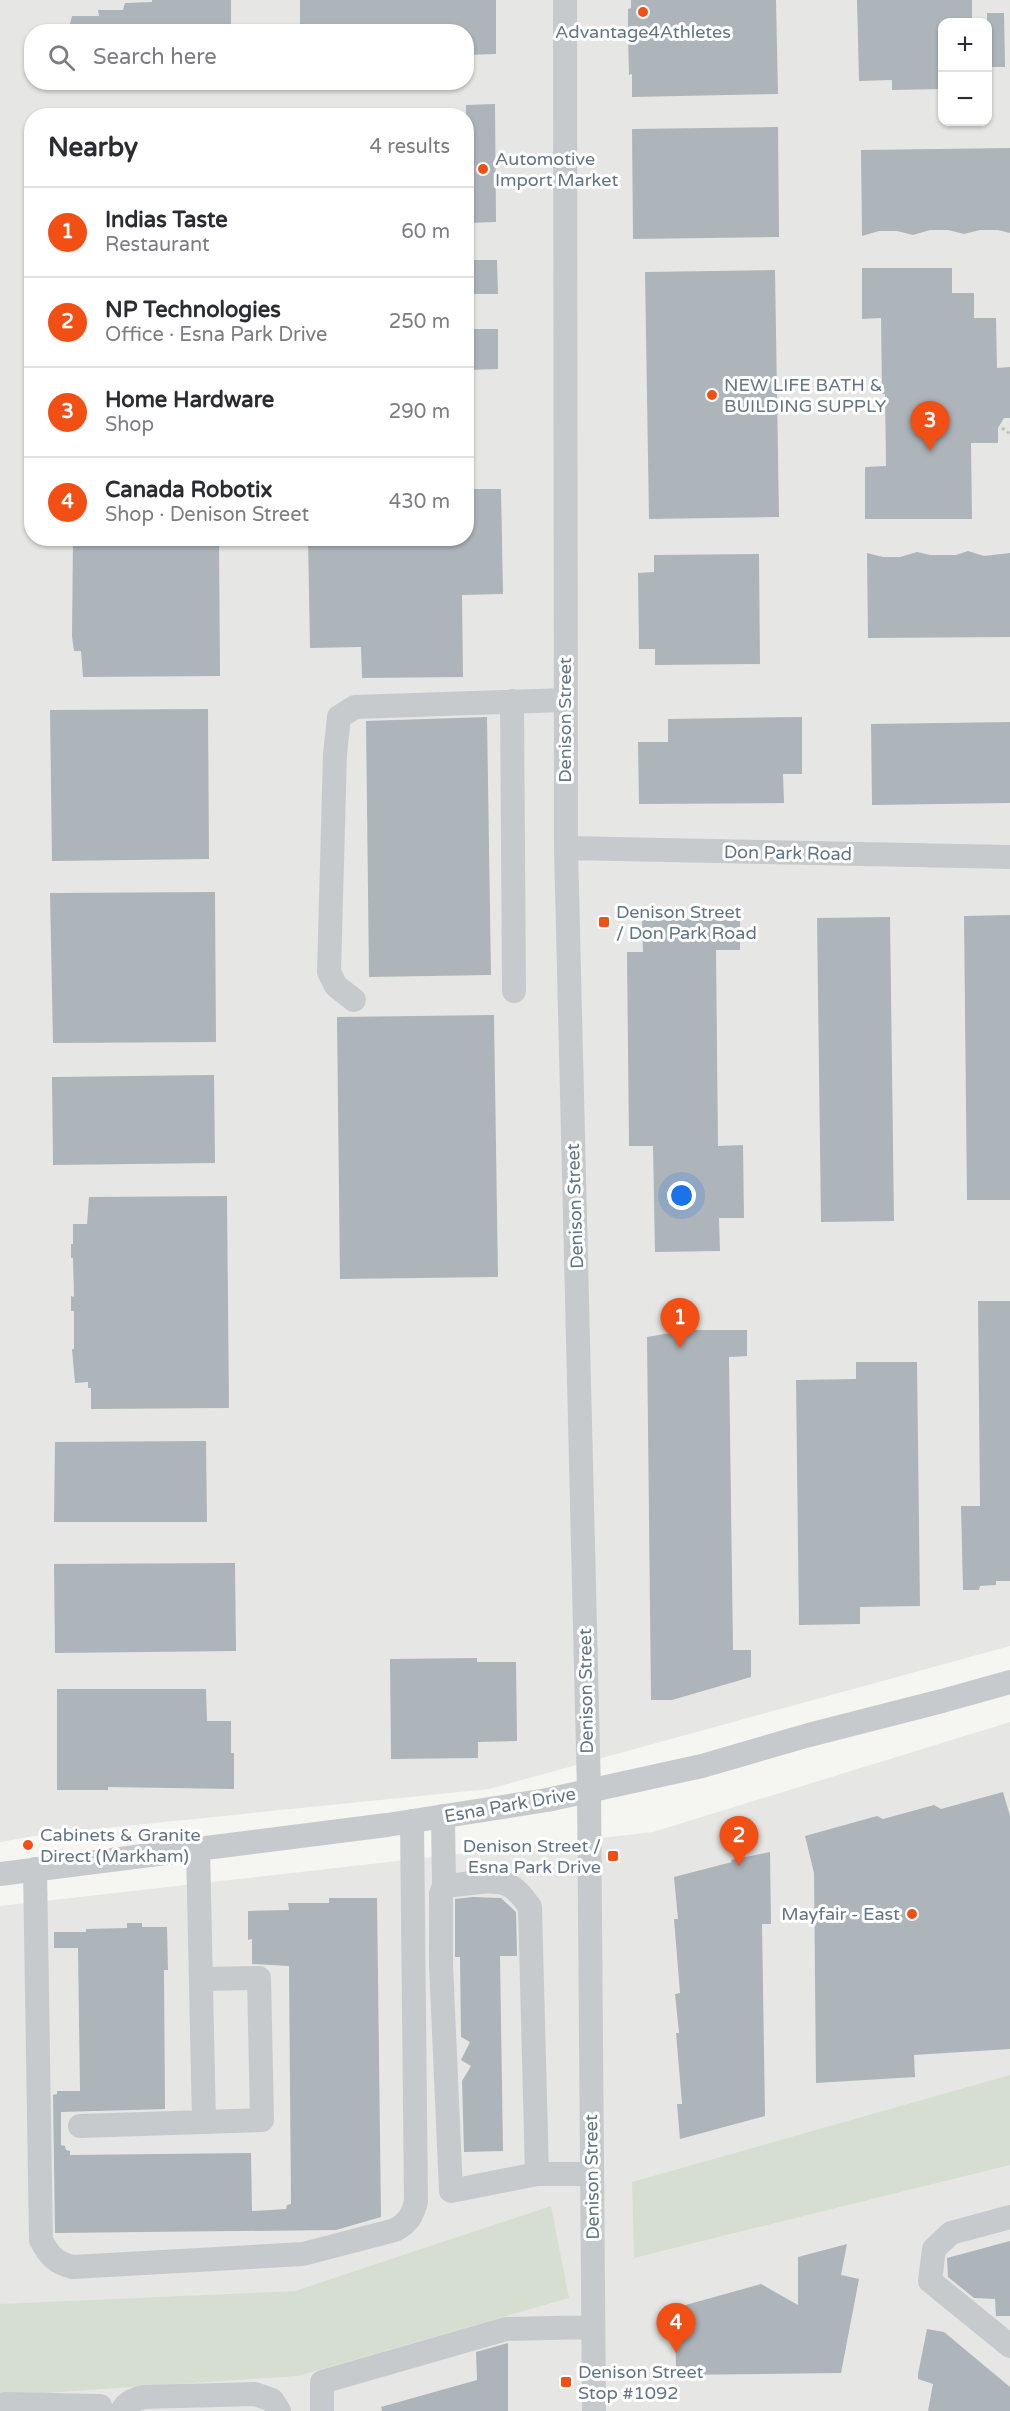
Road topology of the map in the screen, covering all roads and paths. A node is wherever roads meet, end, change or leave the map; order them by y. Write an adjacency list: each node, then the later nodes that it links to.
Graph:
1 (565, 0): 4 (street, Denison Street)
2 (1002, 428): 3 (path)
3 (1010, 434)
4 (565, 700): 5 (street); 6 (street, Denison Street)
5 (512, 701): 8 (street); 9 (street)
6 (566, 848): 7 (street, Don Park Road); 11 (street, Denison Street)
7 (1010, 857)
8 (514, 991)
9 (354, 1000)
10 (1010, 1682): 11 (street, Esna Park Drive)
11 (589, 1791): 12 (street, Esna Park Drive); 21 (street, Denison Street)
12 (443, 1816): 13 (street, Esna Park Drive); 17 (street)
13 (412, 1821): 14 (street, Esna Park Drive); 15 (street)
14 (198, 1848): 15 (street, Esna Park Drive); 18 (street)
15 (35, 1869): 16 (street, Esna Park Drive)
16 (0, 1874)
17 (444, 1886): 22 (street); 22 (street)
18 (201, 1979): 19 (street); 19 (street)
19 (204, 2122): 20 (street)
20 (80, 2126)
21 (592, 2174): 22 (street); 24 (street, Denison Street)
22 (537, 2175)
23 (1010, 2217): 25 (street)
24 (593, 2327): 30 (street); 31 (street, Denison Street)
25 (1010, 2346)
26 (5, 2411): 27 (street)
27 (100, 2411)
28 (122, 2411): 29 (street)
29 (279, 2411)
30 (322, 2411)
31 (594, 2411)

